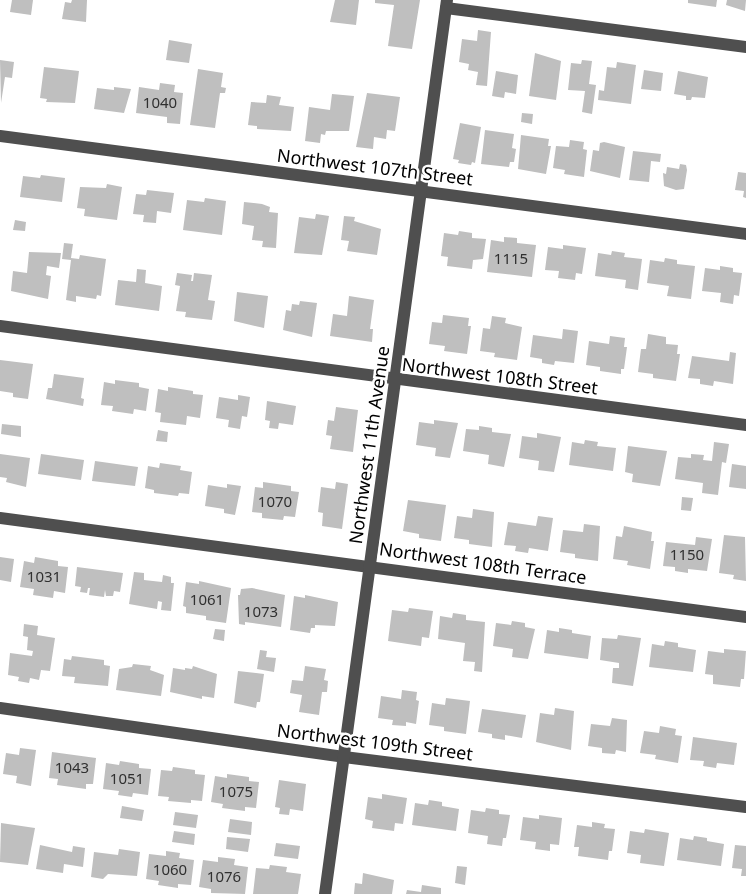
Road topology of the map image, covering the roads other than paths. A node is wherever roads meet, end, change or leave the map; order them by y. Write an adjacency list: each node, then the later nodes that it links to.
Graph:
1 (447, 4): 2 (street); 4 (street, Northwest 11th Avenue)
2 (746, 47)
3 (0, 136): 4 (street, Northwest 107th Street)
4 (421, 191): 5 (street, Northwest 107th Street); 7 (street, Northwest 11th Avenue)
5 (746, 234)
6 (0, 326): 7 (street, Northwest 108th Street)
7 (396, 381): 8 (street, Northwest 108th Street); 10 (street, Northwest 11th Avenue)
8 (746, 425)
9 (0, 518): 10 (street, Northwest 108th Terrace)
10 (370, 566): 11 (street, Northwest 108th Terrace); 13 (street, Northwest 11th Avenue)
11 (746, 618)
12 (0, 708): 13 (street, Northwest 109th Street)
13 (344, 757): 14 (street, Northwest 109th Street); 15 (street, Northwest 11th Avenue)
14 (746, 807)
15 (326, 894)

